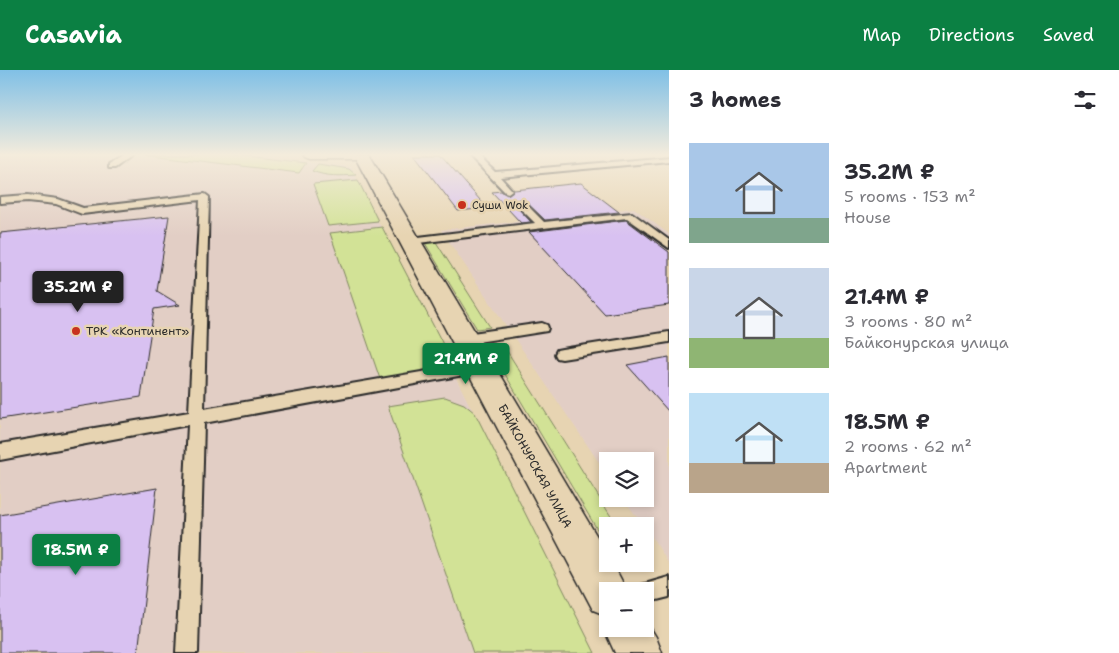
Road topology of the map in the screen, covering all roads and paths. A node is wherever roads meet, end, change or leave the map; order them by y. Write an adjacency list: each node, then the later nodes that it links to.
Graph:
1 (376, 181): 7 (street, БАЙКОНУРСКАЯ УЛИЦА)
2 (499, 181): 3 (lane)
3 (508, 190)
4 (0, 200): 14 (lane)
5 (521, 204): 6 (lane)
6 (542, 225): 7 (lane); 8 (lane)
7 (410, 241): 11 (street, БАЙКОНУРСКАЯ УЛИЦА)
8 (669, 245)
9 (542, 328): 11 (lane)
10 (669, 337): 12 (lane)
11 (465, 339): 13 (street, БАЙКОНУРСКАЯ УЛИЦА)
12 (562, 354)
13 (480, 366): 14 (lane); 16 (street, БАЙКОНУРСКАЯ УЛИЦА)
14 (196, 417): 15 (lane); 20 (lane)
15 (0, 452)
16 (601, 582)
17 (669, 587): 18 (lane)
18 (654, 591)
19 (631, 637): 21 (street)
20 (187, 653)
21 (640, 653)

